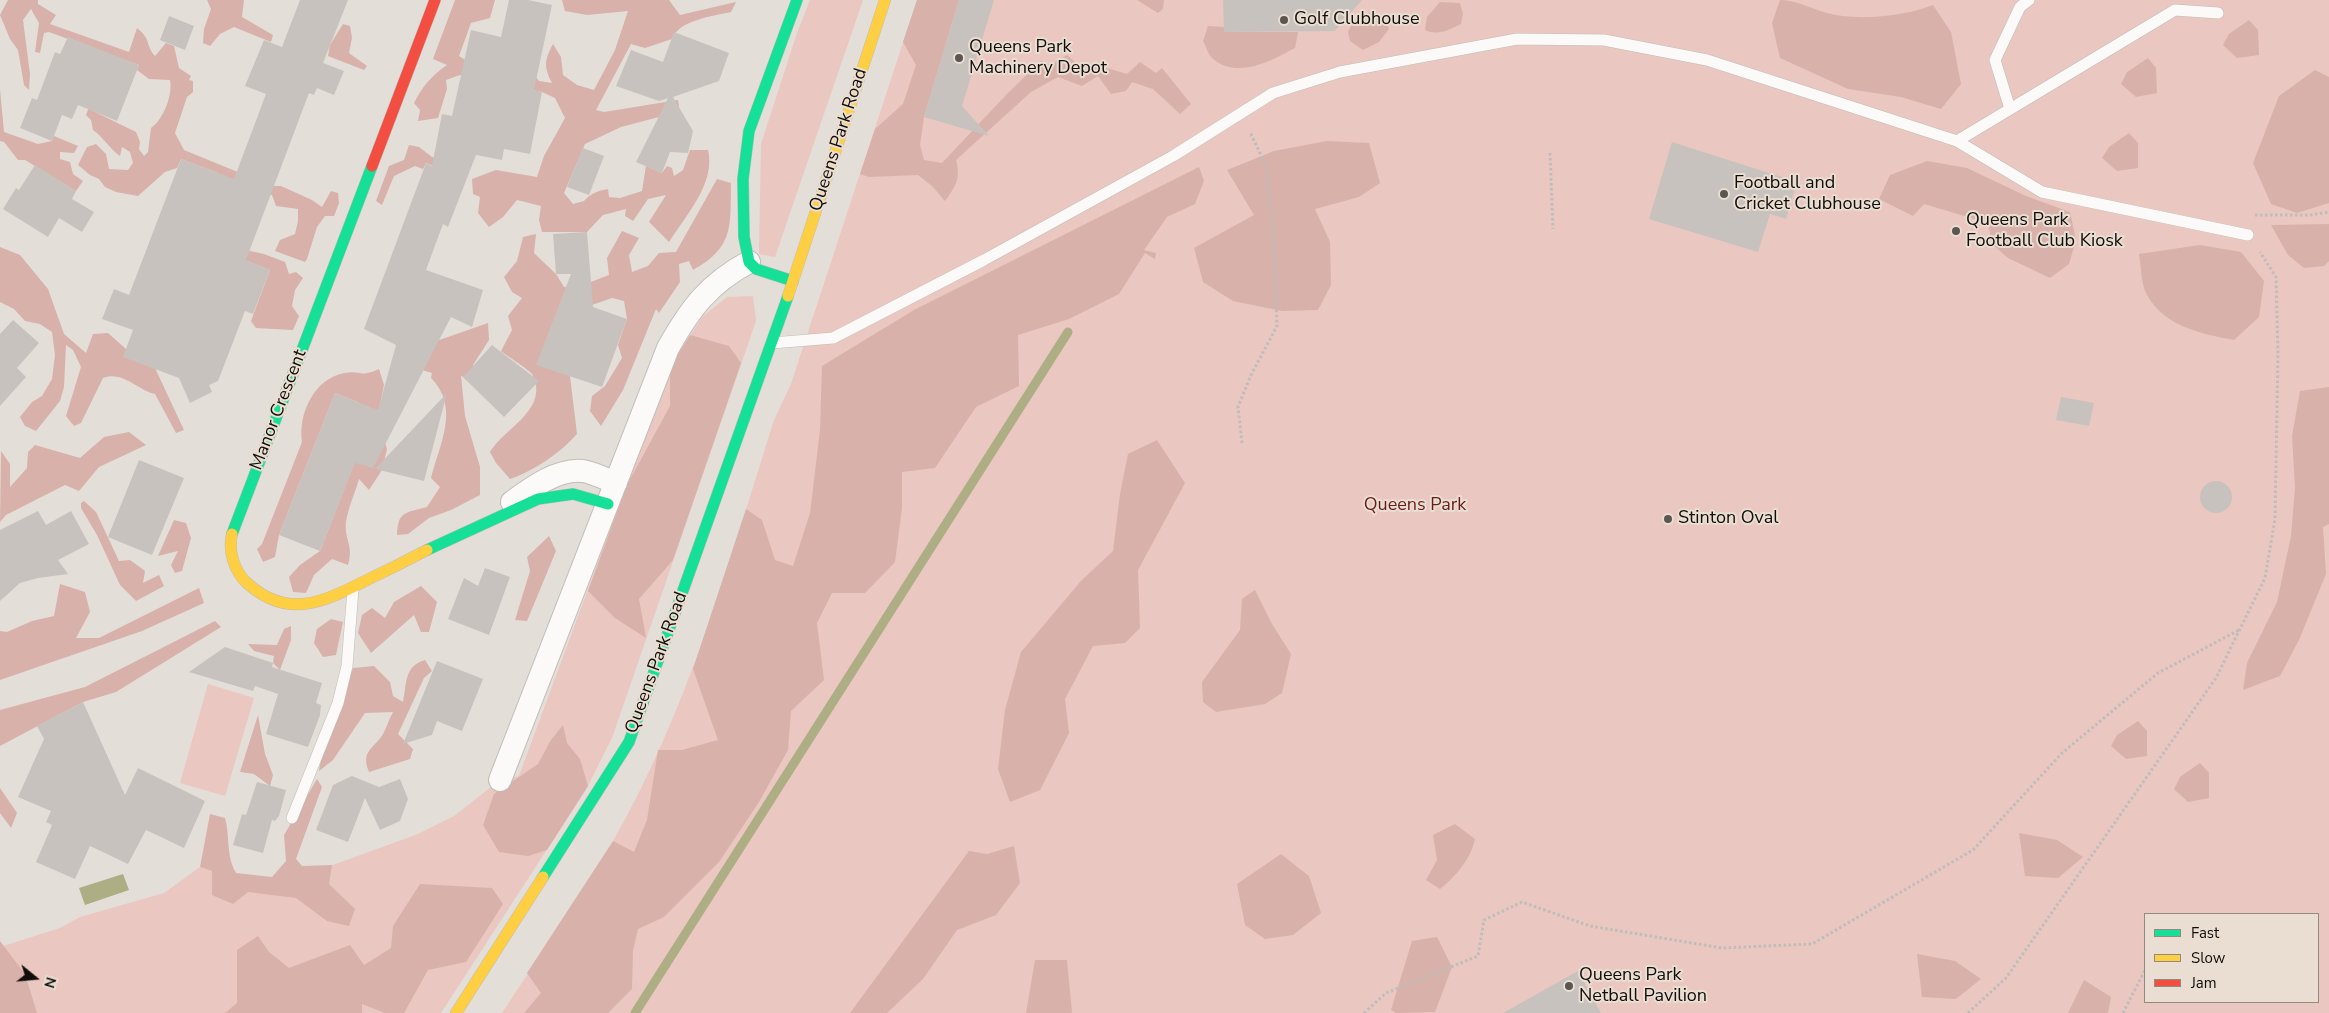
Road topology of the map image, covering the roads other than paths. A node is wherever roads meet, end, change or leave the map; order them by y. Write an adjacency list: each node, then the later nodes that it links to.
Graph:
1 (436, 0): 18 (street, Manor Crescent)
2 (797, 0): 10 (street)
3 (885, 0): 11 (street, Queens Park Road)
4 (2029, 0): 7 (lane)
5 (2174, 5): 6 (lane); 7 (lane)
6 (2218, 13)
7 (2010, 108): 8 (lane)
8 (1957, 140): 9 (lane); 12 (lane)
9 (2248, 235)
10 (748, 262): 11 (street); 14 (street)
11 (793, 280): 12 (street, Queens Park Road)
12 (772, 343): 21 (street, Queens Park Road)
13 (579, 471): 14 (street); 15 (street); 17 (street, Manor Crescent)
14 (616, 483): 16 (street)
15 (573, 494): 16 (street, Manor Crescent); 17 (street, Manor Crescent)
16 (608, 504): 19 (street)
17 (476, 526): 18 (street, Manor Crescent)
18 (353, 587): 20 (lane)
19 (500, 780)
20 (292, 818)
21 (456, 1013)

